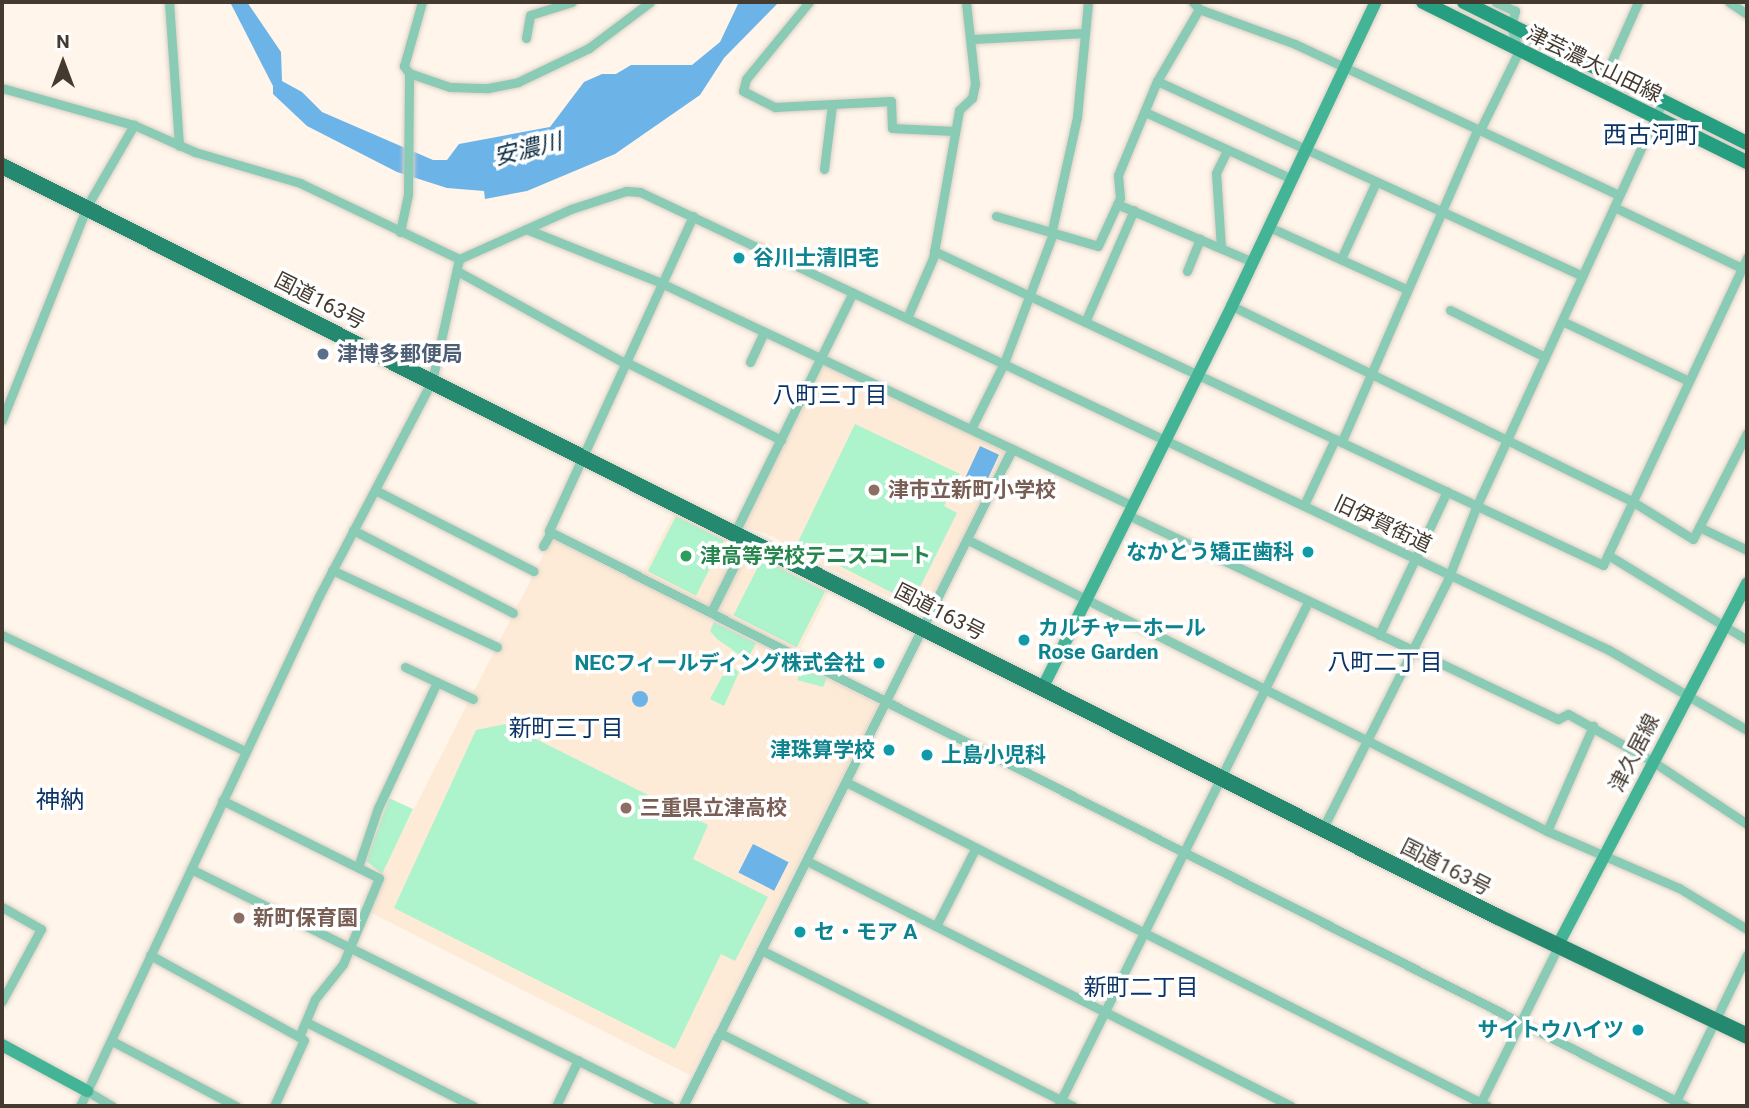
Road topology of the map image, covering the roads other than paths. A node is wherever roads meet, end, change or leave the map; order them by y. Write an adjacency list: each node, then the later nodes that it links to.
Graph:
1 (169, 2): 35 (street)
2 (422, 2): 23 (street)
3 (572, 2): 14 (street)
4 (650, 2): 23 (street)
5 (809, 2): 28 (street)
6 (966, 2): 20 (street)
7 (1087, 2): 18 (street)
8 (1376, 2): 22 (street)
9 (1423, 2): 21 (main road, 津芸濃大山田線)
10 (1464, 2): 17 (main road, 津芸濃大山田線)
11 (1496, 2): 17 (street)
12 (1638, 2): 24 (street)
13 (1729, 2): 16 (street)
14 (556, 4): 19 (street)
15 (1196, 5): 22 (street); 25 (street)
16 (1747, 14)
17 (1511, 26): 21 (street); 24 (main road, 津芸濃大山田線)
18 (1084, 33): 20 (street); 53 (street)
19 (526, 38)
20 (973, 39): 33 (street)
21 (1519, 51): 30 (main road, 津芸濃大山田線); 32 (street)
22 (1345, 68): 32 (street); 37 (street)
23 (409, 73): 54 (street)
24 (1606, 74): 27 (main road, 津芸濃大山田線)
25 (1157, 81): 29 (street); 37 (street)
26 (2, 88): 31 (street)
27 (1662, 102): 30 (street); 34 (main road, 津芸濃大山田線)
28 (832, 105): 33 (street); 40 (street)
29 (1145, 112): 36 (street); 44 (street)
30 (1655, 118): 38 (main road, 津芸濃大山田線); 43 (street)
31 (134, 125): 35 (street); 45 (street)
32 (1479, 130): 43 (street); 48 (street)
33 (954, 131): 57 (street)
34 (1747, 143)
35 (179, 146): 54 (street)
36 (1227, 149): 41 (street); 56 (street)
37 (1306, 149): 41 (street); 42 (street)
38 (1747, 162)
39 (2, 166): 45 (highway, 国道163号)
40 (824, 169)
41 (1292, 179): 51 (street)
42 (1376, 181): 48 (street); 60 (street)
43 (1619, 195): 46 (street)
44 (1117, 204): 47 (street); 53 (street)
45 (87, 206): 83 (highway, 国道163号); 85 (street)
46 (1614, 207): 62 (street); 65 (street)
47 (1134, 210): 55 (street); 74 (street)
48 (1440, 211): 65 (street); 67 (street)
49 (693, 216): 52 (street, 旧伊賀街道); 66 (street); 68 (street, 旧伊賀街道)
50 (996, 216): 53 (street)
51 (1269, 227): 60 (street); 61 (street)
52 (526, 229): 59 (street, 旧伊賀街道); 66 (street)
53 (1053, 231): 69 (street)
54 (400, 232): 59 (street)
55 (1200, 239): 56 (street); 63 (street)
56 (1221, 248): 61 (street)
57 (934, 251): 69 (street); 72 (street)
58 (1747, 257): 62 (street)
59 (459, 259): 64 (street)
60 (1341, 259): 67 (street)
61 (1253, 262): 70 (street)
62 (1742, 268): 84 (street)
63 (1187, 271)
64 (459, 272): 78 (street); 83 (street)
65 (1582, 276): 73 (street)
66 (659, 282): 75 (street); 78 (street)
67 (1406, 289): 81 (street)
68 (853, 292): 72 (street, 旧伊賀街道); 77 (street)
69 (1030, 296): 74 (street); 80 (street)
70 (1232, 306): 81 (street); 82 (street)
71 (1450, 310): 76 (street)
72 (906, 318): 80 (street, 旧伊賀街道)
73 (1562, 321): 76 (street); 84 (street)
74 (1085, 322): 82 (street)
75 (764, 332): 77 (street); 79 (street)
76 (1545, 357): 88 (street)
77 (820, 359): 86 (street); 89 (street)
78 (624, 362): 89 (street); 93 (street)
79 (750, 362)
80 (1004, 363): 86 (street); 90 (street, 旧伊賀街道)
81 (1371, 372): 88 (street); 91 (street)
82 (1198, 376): 90 (street); 91 (street)
83 (432, 381): 93 (highway, 国道163号); 94 (street)
84 (1689, 382): 96 (street)
85 (2, 420)
86 (971, 429): 92 (street)
87 (1747, 433): 100 (street)
88 (1508, 439): 96 (street); 98 (street)
89 (781, 440): 103 (street)
90 (1165, 440): 97 (street, 旧伊賀街道); 99 (street)
91 (1338, 440): 95 (street); 97 (street)
92 (1012, 449): 99 (street); 104 (street)
93 (581, 455): 102 (street); 103 (highway, 国道163号)
94 (375, 490): 101 (street); 110 (street)
95 (1447, 491): 98 (street); 108 (street)
96 (1632, 504): 100 (street); 107 (street)
97 (1304, 505): 108 (street, 旧伊賀街道)
98 (1477, 505): 107 (street); 111 (street)
99 (1130, 511): 113 (street); 114 (street)
100 (1699, 527): 106 (street)
101 (353, 530): 109 (street); 116 (street)
102 (551, 532): 105 (street); 115 (street)
103 (742, 535): 115 (street); 118 (highway, 国道163号)
104 (968, 540): 113 (street); 118 (street)
105 (543, 546)
106 (1747, 550)
107 (1608, 555): 117 (street)
108 (1415, 559): 111 (street, 旧伊賀街道); 120 (street)
109 (332, 570): 122 (street); 134 (street)
110 (533, 571)
111 (1448, 574): 123 (street); 128 (street, 旧伊賀街道)
112 (1747, 583): 117 (street, 津久居線)
113 (1086, 600): 126 (street); 127 (street)
114 (1308, 602): 120 (street); 127 (street)
115 (711, 612): 130 (street)
116 (513, 613)
117 (1725, 625): 121 (street); 128 (street, 津久居線)
118 (925, 629): 126 (highway, 国道163号); 130 (street)
119 (2, 635): 134 (street)
120 (1379, 635): 123 (street)
121 (1747, 639)
122 (497, 648)
123 (1412, 650): 131 (street); 133 (street)
124 (405, 667): 125 (street)
125 (437, 682): 129 (street); 146 (street)
126 (1043, 687): 136 (highway, 国道163号)
127 (1268, 691): 133 (street); 136 (street)
128 (1687, 691): 132 (street, 旧伊賀街道); 135 (street, 津久居線)
129 (473, 699)
130 (887, 702): 137 (street); 143 (street)
131 (1593, 726): 135 (street); 141 (street)
132 (1747, 730)
133 (1367, 742): 140 (street); 141 (street)
134 (245, 751): 138 (street)
135 (1652, 761): 139 (street); 144 (street, 津久居線)
136 (1224, 779): 140 (highway, 国道163号); 143 (street)
137 (846, 782): 142 (street); 145 (street)
138 (222, 800): 146 (street); 147 (street)
139 (1747, 824)
140 (1323, 828): 152 (highway, 国道163号)
141 (1547, 831): 144 (street)
142 (975, 849): 149 (street); 151 (street)
143 (1185, 854): 151 (street); 161 (street)
144 (1603, 856): 150 (street); 152 (street, 津久居線)
145 (807, 861): 149 (street); 154 (street)
146 (358, 867): 153 (street)
147 (191, 869): 153 (street); 155 (street)
148 (2, 907): 157 (street)
149 (936, 926): 158 (street)
150 (1747, 929)
151 (1145, 933): 158 (street); 170 (street)
152 (1559, 943): 159 (highway, 国道163号); 161 (street)
153 (348, 947): 160 (street); 167 (street)
154 (761, 950): 162 (street); 169 (street)
155 (150, 955): 164 (street); 165 (street)
156 (1747, 955): 159 (street)
157 (2, 1001)
158 (1106, 1012): 169 (street); 182 (street)
159 (1715, 1020): 163 (highway, 国道163号); 171 (street)
160 (307, 1023): 164 (street); 176 (street)
161 (1521, 1024): 170 (street); 171 (street)
162 (720, 1033): 179 (street); 180 (street)
163 (1747, 1036)
164 (299, 1037): 175 (street)
165 (112, 1041): 168 (street); 174 (street)
166 (2, 1045): 168 (street)
167 (578, 1060): 177 (street); 178 (street)
168 (87, 1091): 172 (street); 173 (street)
169 (1059, 1103): 181 (street)
170 (1482, 1105)
171 (1683, 1105)
172 (80, 1106)
173 (111, 1106)
174 (236, 1106)
175 (274, 1106)
176 (472, 1106)
177 (555, 1106)
178 (670, 1106)
179 (683, 1106)
180 (865, 1106)
181 (1073, 1106)
182 (1292, 1106)

